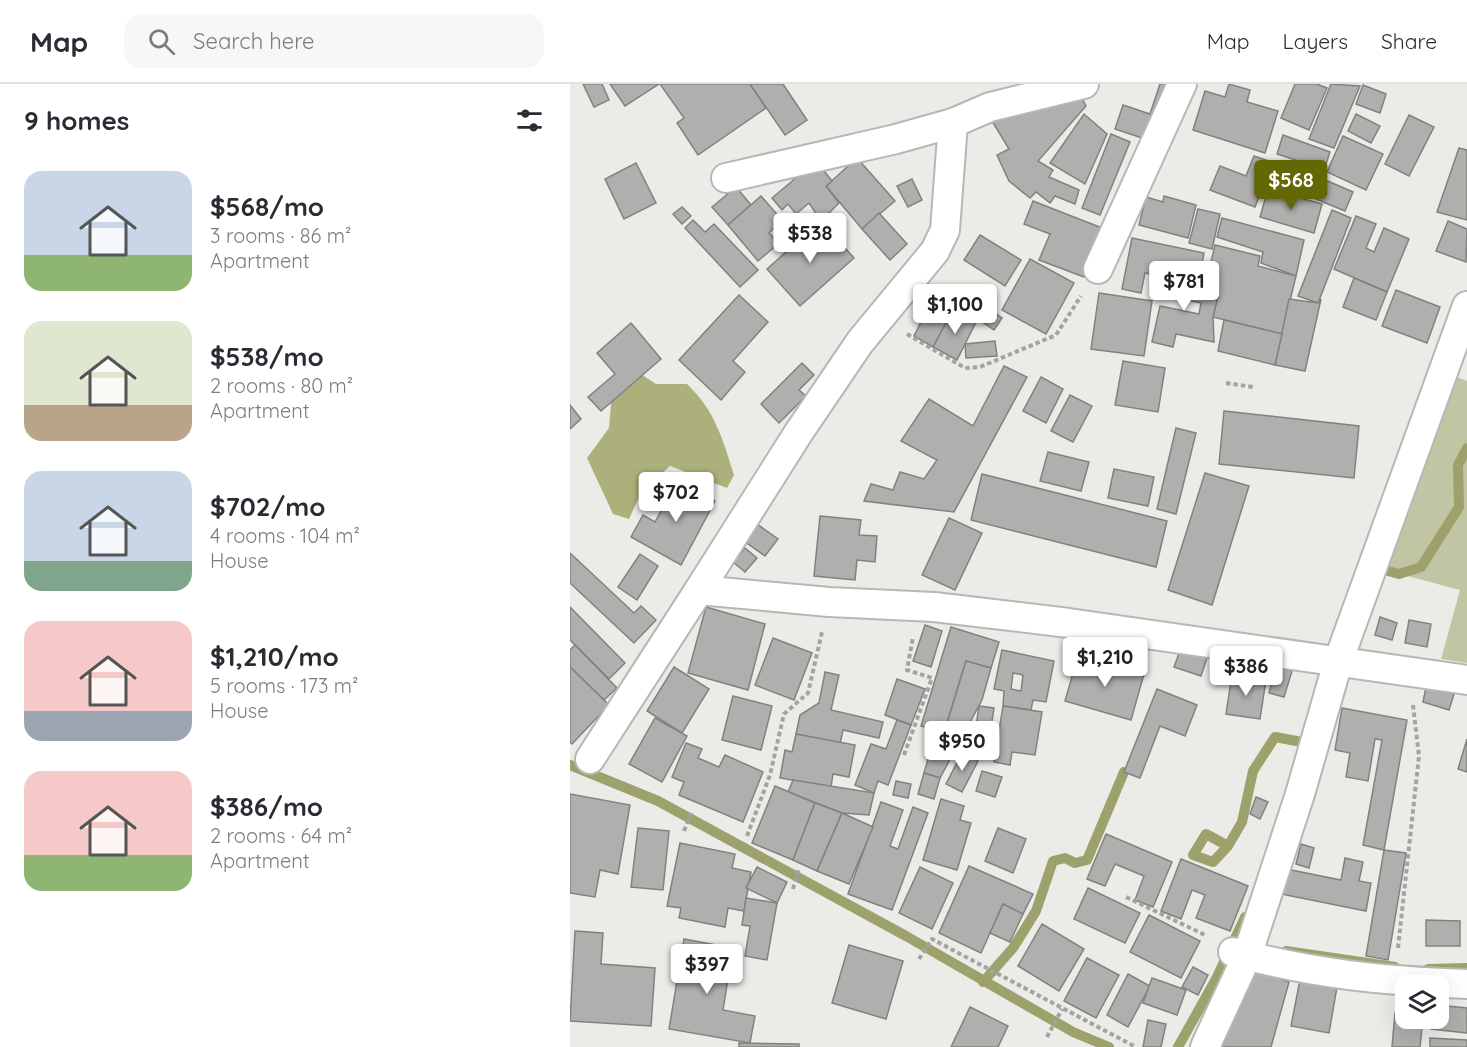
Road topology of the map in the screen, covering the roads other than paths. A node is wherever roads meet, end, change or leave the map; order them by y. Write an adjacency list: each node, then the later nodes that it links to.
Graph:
1 (1084, 84): 3 (street)
2 (1182, 84): 5 (street)
3 (953, 123): 4 (street); 7 (street)
4 (726, 178)
5 (1098, 269)
6 (1467, 306): 8 (street)
7 (699, 590): 8 (street); 10 (street)
8 (1338, 662): 9 (street); 11 (street)
9 (1467, 680)
10 (590, 759)
11 (1240, 954): 12 (street); 13 (street)
12 (1467, 984)
13 (1205, 1047)

